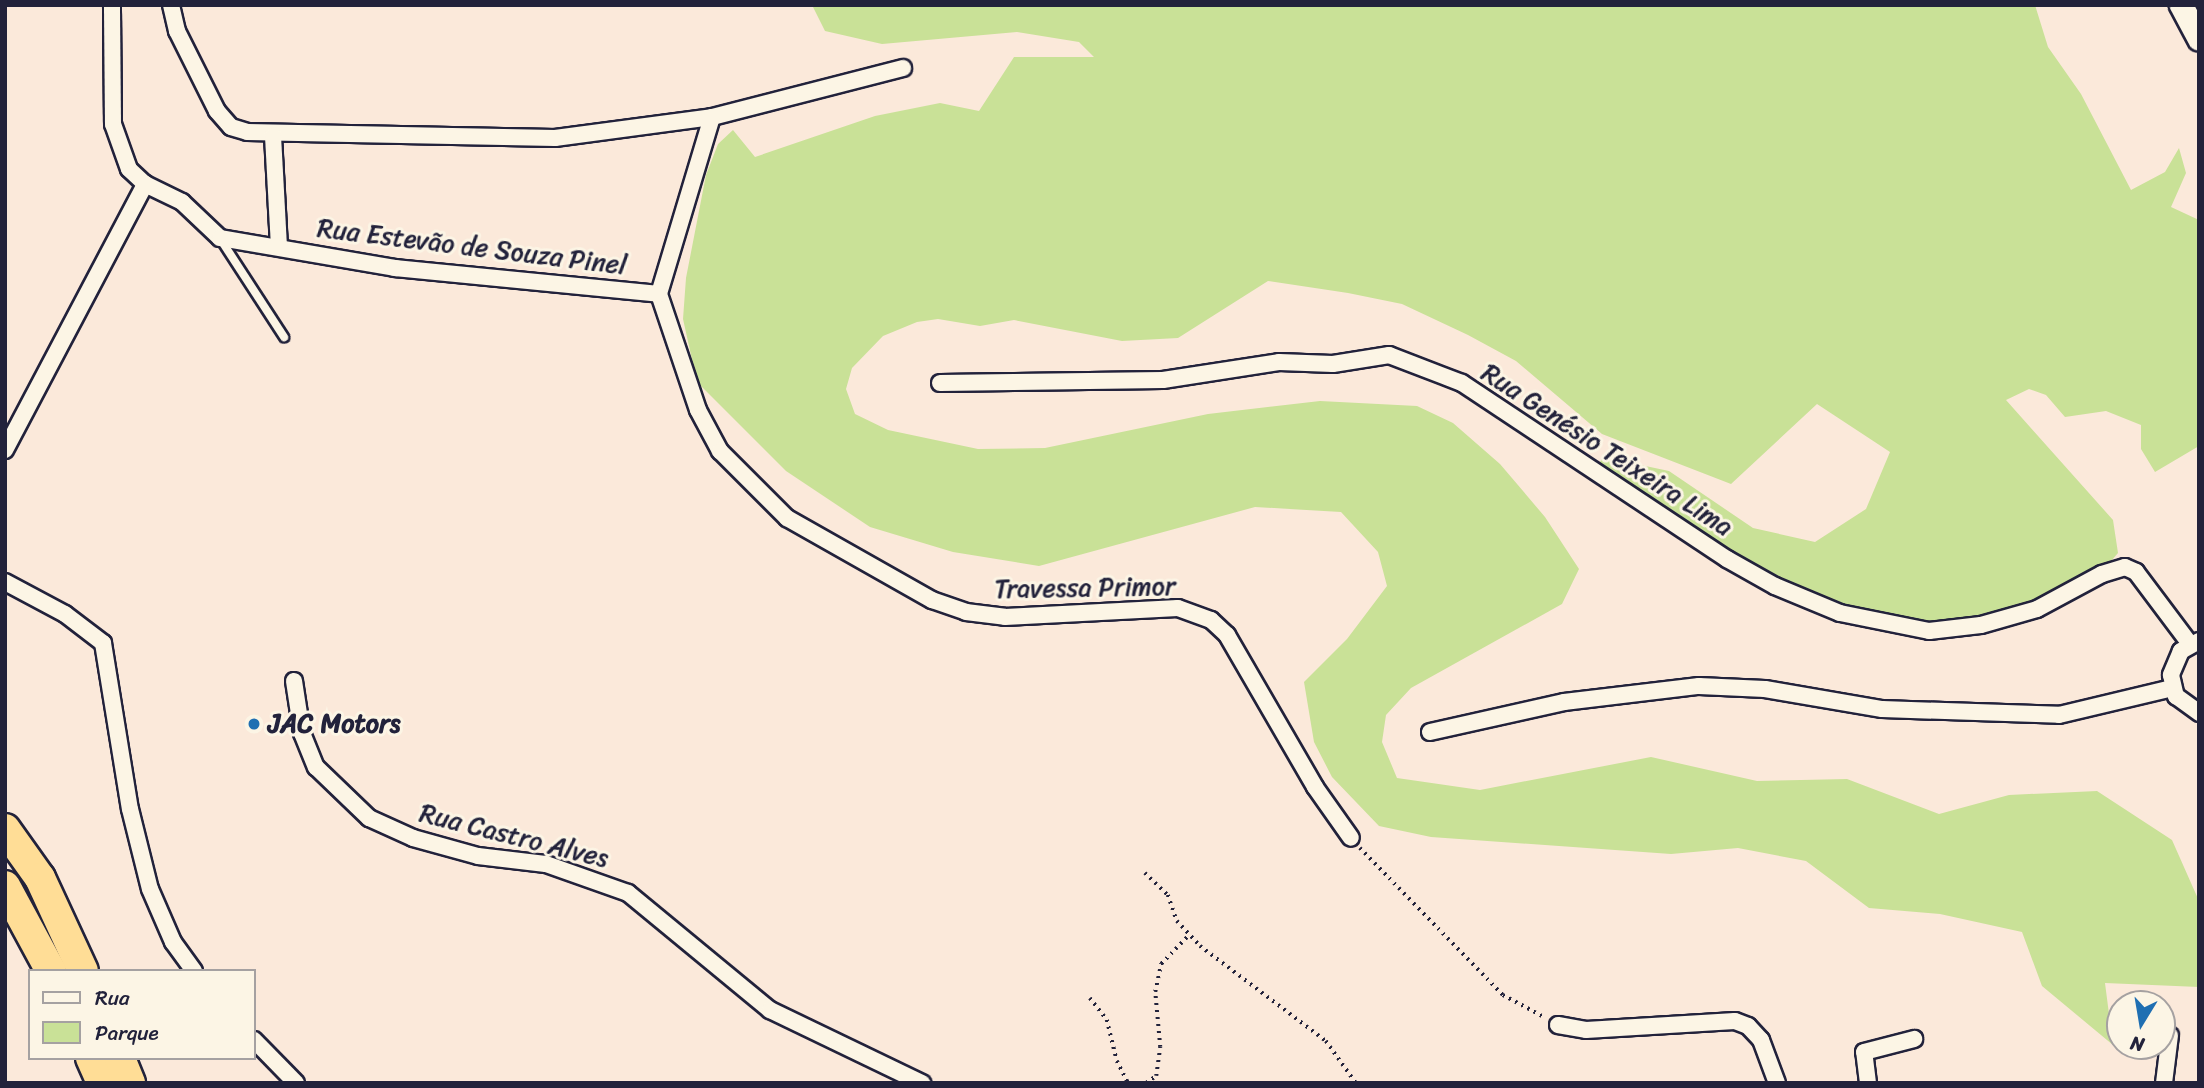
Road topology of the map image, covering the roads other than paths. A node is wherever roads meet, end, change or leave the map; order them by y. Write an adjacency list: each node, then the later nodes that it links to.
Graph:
1 (112, 5): 8 (street)
2 (170, 5): 7 (street)
3 (2181, 5): 4 (street)
4 (2199, 39)
5 (903, 68): 6 (street)
6 (712, 117): 7 (street); 11 (street)
7 (273, 136): 10 (street, Rua Estevão de Souza Pinel)
8 (145, 184): 9 (street); 14 (street)
9 (220, 238): 10 (street, Rua Estevão de Souza Pinel); 12 (lane)
10 (279, 247): 11 (street, Rua Estevão de Souza Pinel)
11 (659, 294): 22 (street, Travessa Primor)
12 (284, 337)
13 (940, 383): 16 (street, Rua Genésio Teixeira Lima)
14 (5, 450)
15 (5, 582): 26 (street)
16 (2194, 642): 18 (street)
17 (294, 681): 36 (street, Rua Castro Alves)
18 (2172, 688): 19 (street); 20 (street)
19 (2199, 713)
20 (1430, 732)
21 (5, 829): 25 (highway)
22 (1351, 838)
23 (5, 886): 24 (highway)
24 (50, 969)
25 (82, 969)
26 (193, 969)
27 (1558, 1025): 37 (street)
28 (1914, 1039): 38 (street)
29 (256, 1042): 35 (street)
30 (92, 1060): 33 (highway)
31 (121, 1060): 34 (highway)
32 (2167, 1060): 39 (street)
33 (102, 1083)
34 (130, 1083)
35 (296, 1083)
36 (922, 1083)
37 (1777, 1083)
38 (1868, 1083)
39 (2164, 1083)

